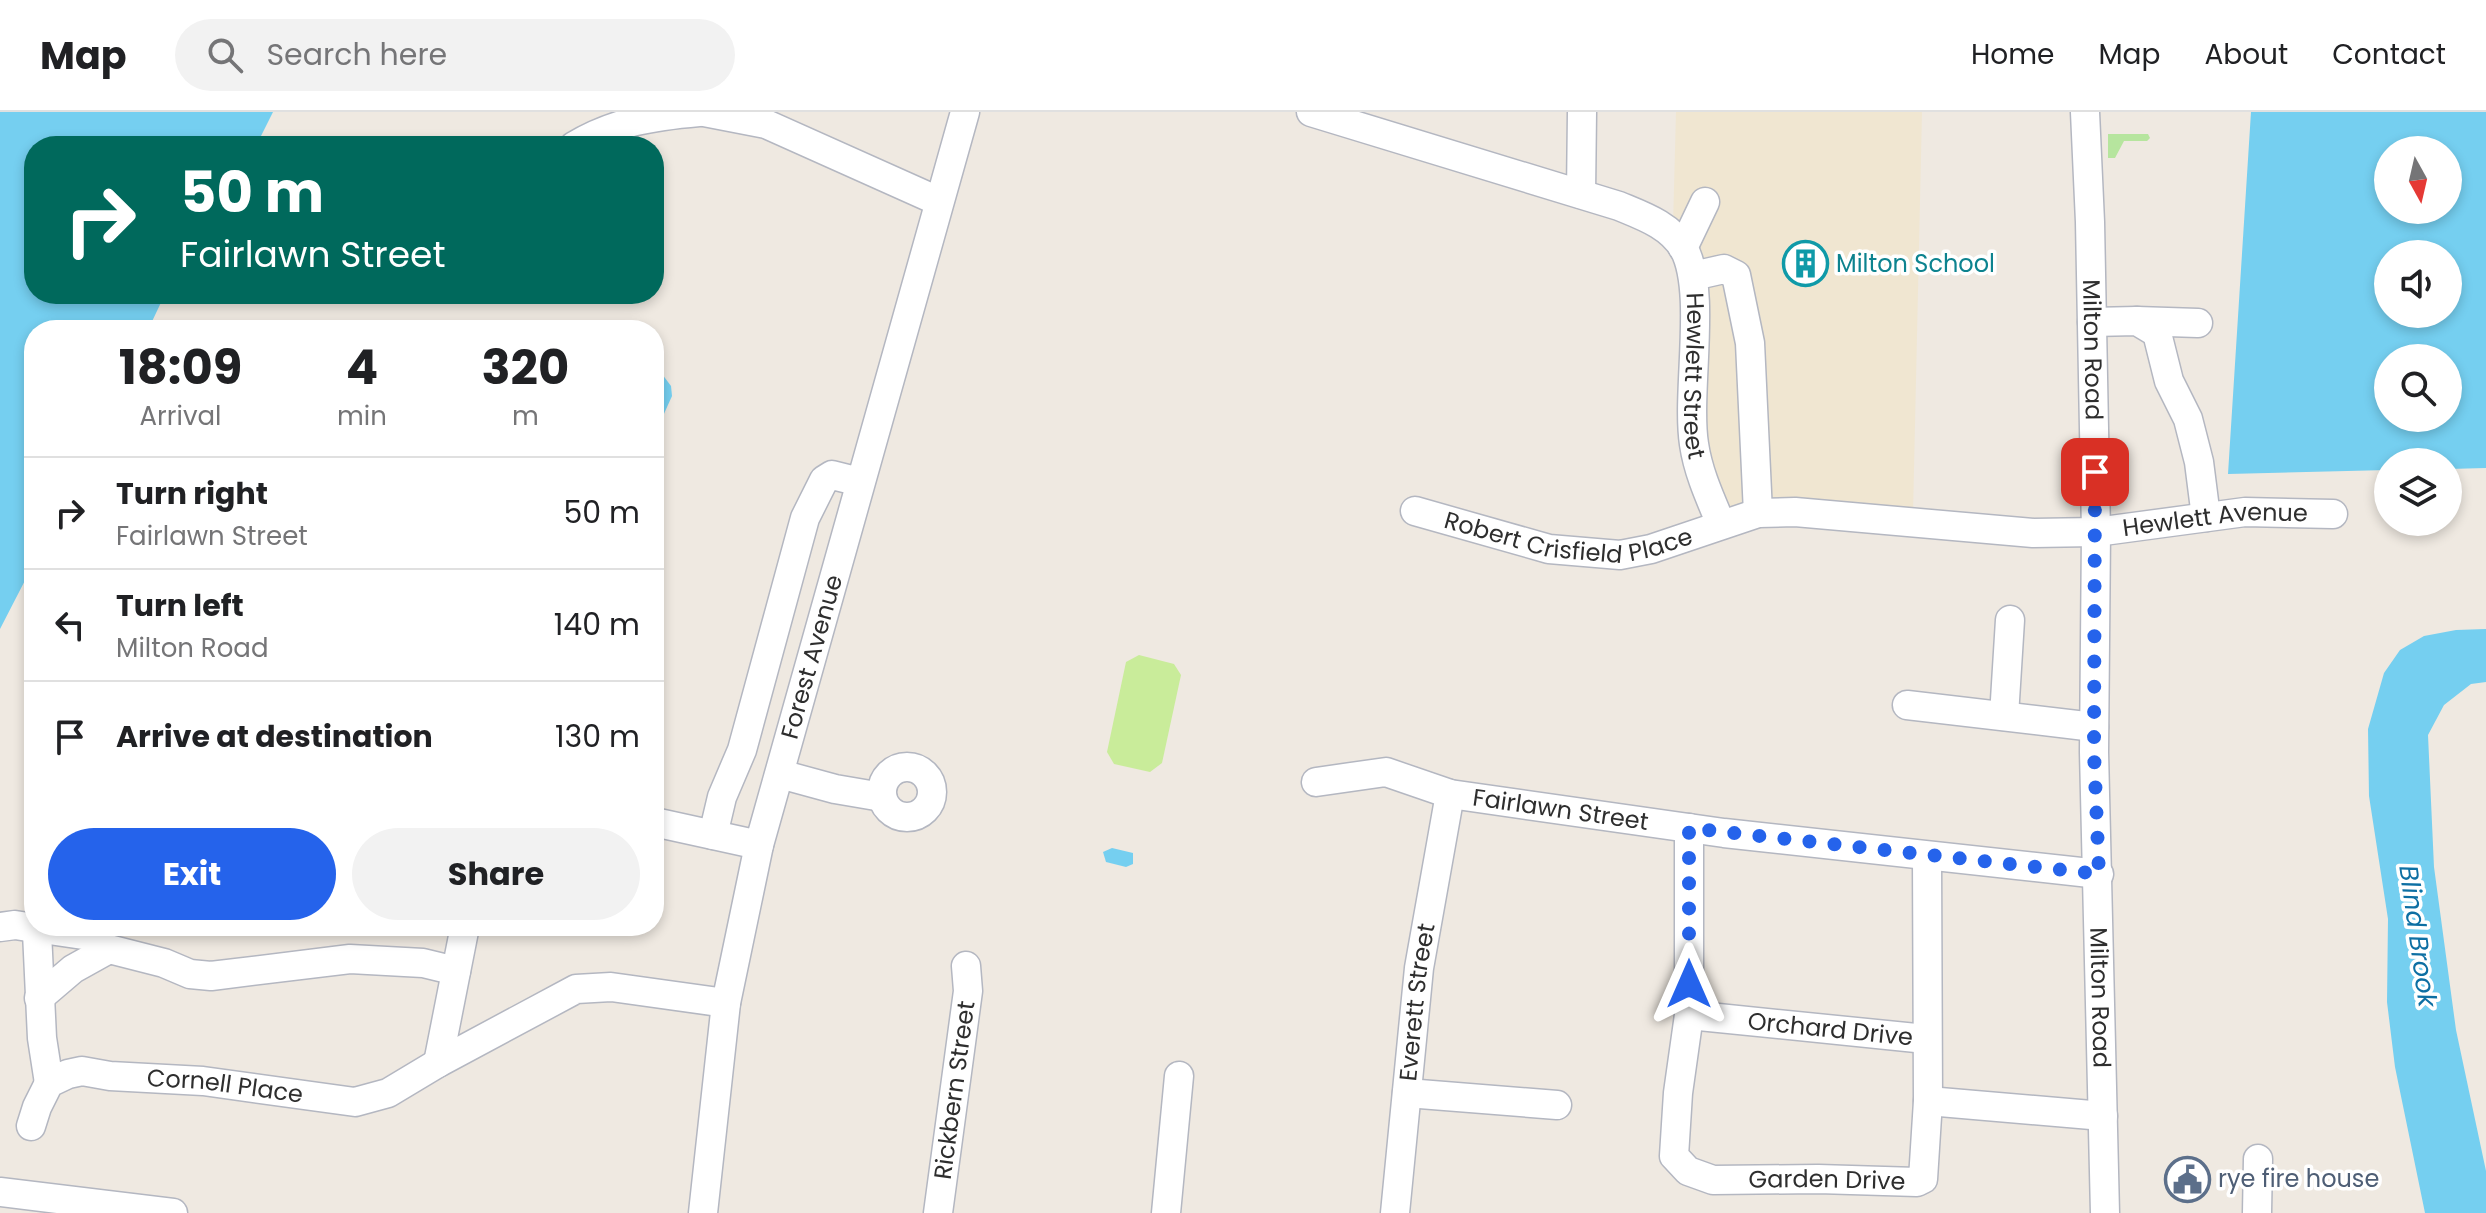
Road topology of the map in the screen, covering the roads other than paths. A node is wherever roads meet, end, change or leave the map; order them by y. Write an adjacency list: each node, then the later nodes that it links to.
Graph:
1 (701, 112): 6 (street); 8 (street)
2 (965, 112): 8 (street, Forest Avenue)
3 (1311, 112): 7 (street, Hewlett Street)
4 (1582, 112): 7 (street)
5 (2085, 112): 13 (street, Milton Road)
6 (590, 136)
7 (1581, 194): 10 (street, Hewlett Street)
8 (938, 201): 15 (street, Forest Avenue)
9 (1705, 202): 10 (street)
10 (1683, 248): 11 (street, Hewlett Street)
11 (1693, 276): 17 (street); 20 (street, Hewlett Street)
12 (2137, 321): 13 (street); 14 (street); 19 (street)
13 (2092, 322): 21 (street, Milton Road)
14 (2198, 323)
15 (860, 482): 26 (street, Forest Avenue); 32 (street)
16 (1415, 511): 20 (street, Robert Crisfield Place)
17 (1758, 513): 20 (street); 21 (street)
18 (2333, 514): 19 (street, Hewlett Avenue)
19 (2206, 517): 21 (street, Hewlett Avenue)
20 (1721, 524)
21 (2096, 532): 25 (street, Milton Road)
22 (2010, 620): 24 (street)
23 (1907, 705): 24 (street)
24 (2004, 716): 25 (street)
25 (2094, 727): 35 (street, Milton Road)
26 (780, 774): 29 (street); 33 (street, Forest Avenue)
27 (1316, 782): 28 (street, Fairlawn Street)
28 (1450, 794): 31 (street, Fairlawn Street); 51 (street, Everett Street)
29 (882, 797)
30 (664, 824): 32 (street)
31 (1689, 828): 34 (street, Fairlawn Street); 46 (street)
32 (713, 835): 33 (street)
33 (759, 845): 45 (street, Forest Avenue)
34 (1927, 857): 35 (street, Fairlawn Street); 47 (street, Garden Drive)
35 (2099, 874): 54 (street, Milton Road)
36 (24, 926): 37 (street)
37 (0, 927)
38 (37, 936): 44 (street)
39 (90, 936): 41 (street)
40 (463, 936): 43 (street)
41 (109, 950): 43 (street); 44 (street)
42 (966, 966): 60 (street, Rickbern Street)
43 (456, 971): 48 (street)
44 (39, 998): 50 (street)
45 (726, 1003): 48 (street, Cornell Place); 59 (street, Forest Avenue)
46 (1689, 1015): 47 (street, Orchard Drive); 52 (street, Garden Drive)
47 (1926, 1039): 52 (street, Garden Drive)
48 (438, 1063): 50 (street, Cornell Place)
49 (1179, 1076): 61 (street)
50 (49, 1083): 55 (street)
51 (1407, 1093): 53 (street); 62 (street, Everett Street)
52 (1928, 1101): 54 (street)
53 (1557, 1105)
54 (2103, 1116): 63 (street, Milton Road)
55 (31, 1126)
56 (2258, 1159): 64 (street)
57 (0, 1192): 58 (street)
58 (173, 1213)
59 (703, 1213)
60 (938, 1213)
61 (1166, 1213)
62 (1395, 1213)
63 (2105, 1213)
64 (2257, 1213)

